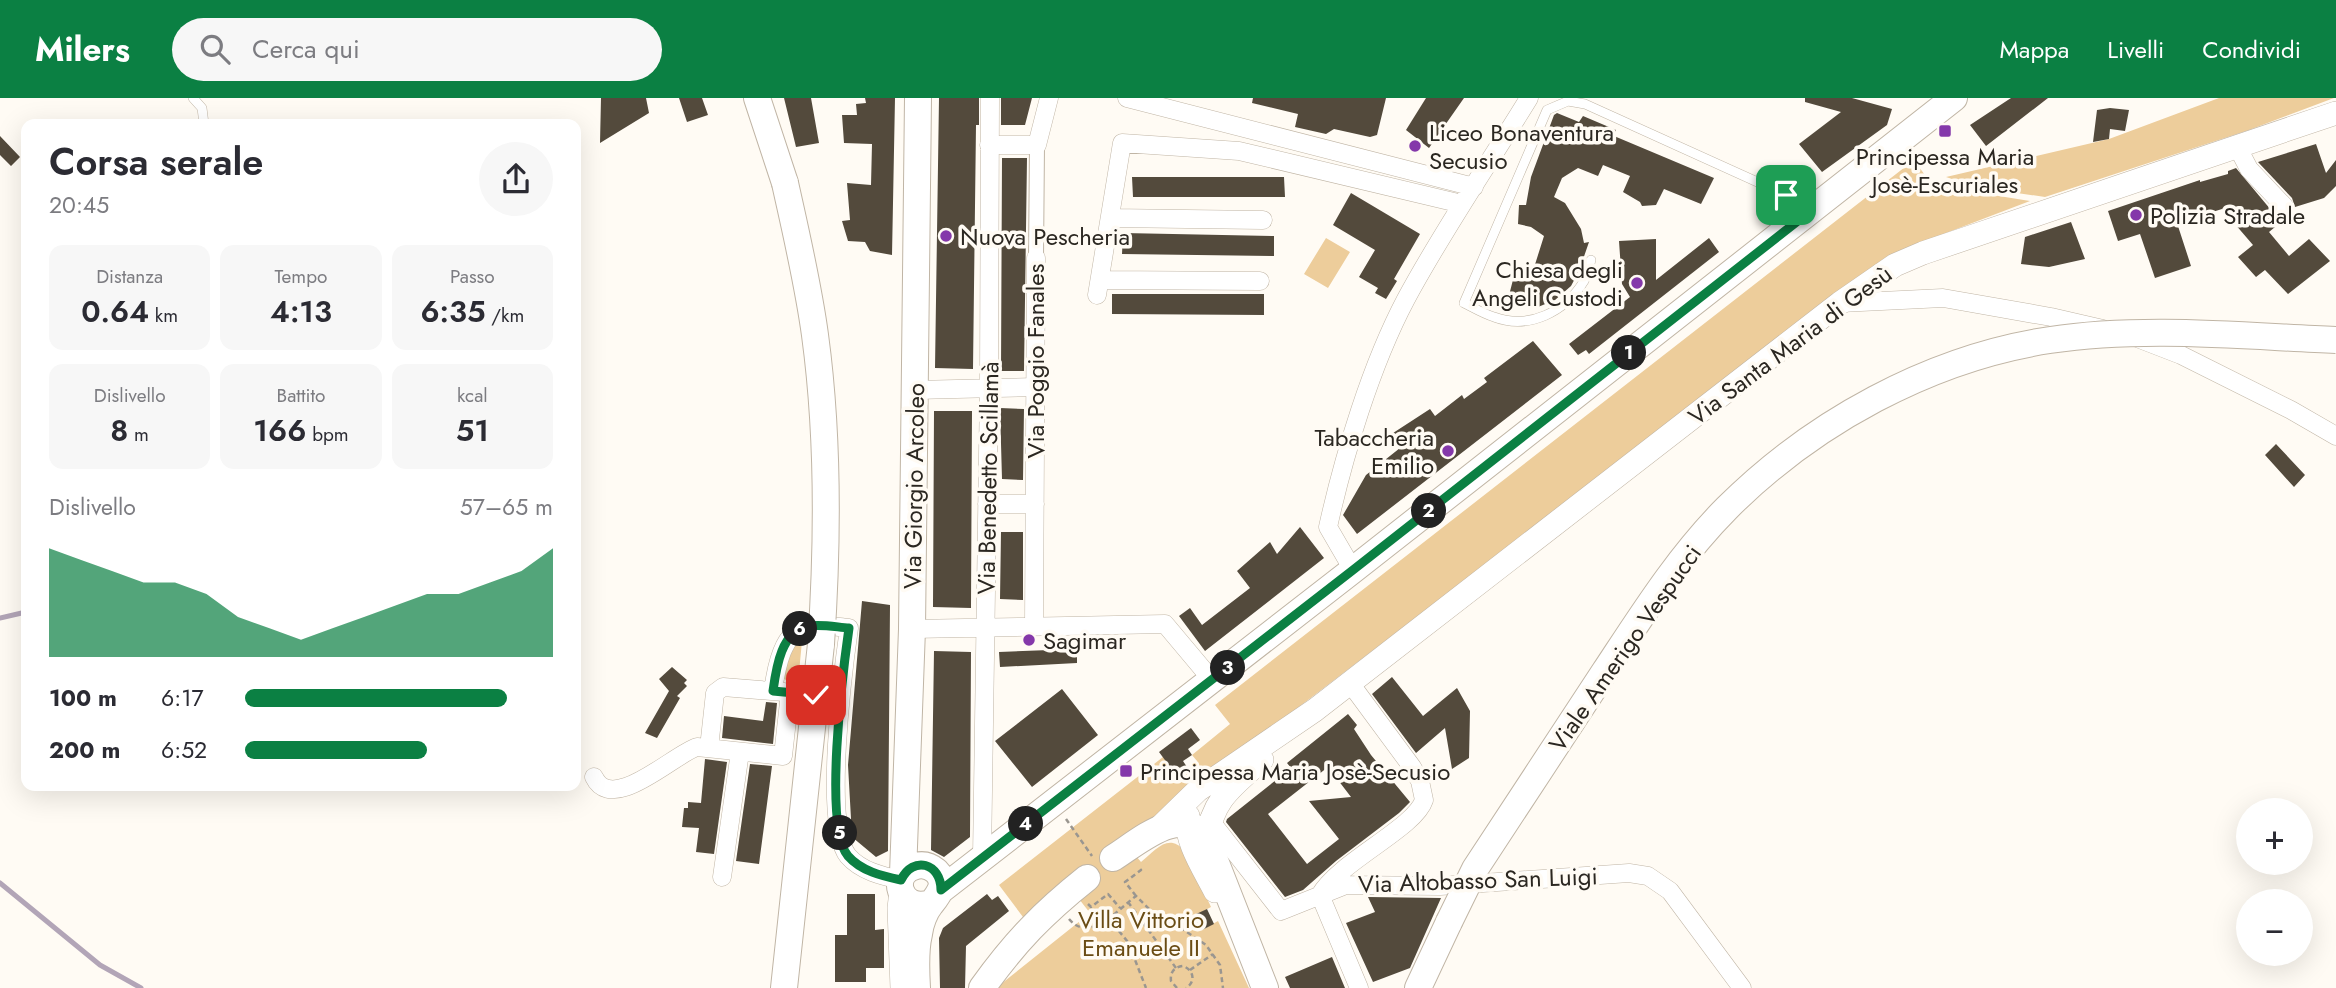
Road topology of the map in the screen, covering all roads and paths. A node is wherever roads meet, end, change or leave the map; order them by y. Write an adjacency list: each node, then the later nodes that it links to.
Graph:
1 (193, 98): 10 (lane)
2 (757, 98): 37 (main road, bridge)
3 (918, 98): 27 (main road, Via Giorgio Arcoleo)
4 (990, 98): 11 (street, Via Benedetto Scillamà)
5 (1049, 98): 12 (street, Via Poggio Fanales)
6 (1127, 98): 14 (street)
7 (1529, 98): 14 (street)
8 (1954, 98): 17 (main road)
9 (2336, 113): 13 (street, Via Santa Maria di Gesù)
10 (203, 119)
11 (989, 145): 12 (street); 26 (street, Via Benedetto Scillamà)
12 (1037, 145): 20 (street, Via Poggio Fanales)
13 (2238, 148): 16 (street); 23 (street, Via Santa Maria di Gesù)
14 (1474, 187): 15 (street)
15 (1462, 204): 18 (street); 31 (street)
16 (2284, 206)
17 (1808, 213): 21 (lane); 31 (main road)
18 (1110, 218): 19 (street); 22 (street)
19 (1263, 220)
20 (1036, 258): 25 (street, Via Poggio Fanales)
21 (1591, 260)
22 (1260, 281)
23 (1840, 303): 28 (street); 36 (street, Via Santa Maria di Gesù)
24 (2336, 340): 62 (main road, Viale Amerigo Vespucci, bridge)
25 (1035, 387): 26 (street); 29 (street, Via Poggio Fanales)
26 (989, 388): 27 (street); 30 (street, Via Benedetto Scillamà)
27 (915, 390): 34 (main road, Via Giorgio Arcoleo)
28 (2336, 436)
29 (1035, 503): 30 (street); 32 (street, Via Poggio Fanales)
30 (987, 504): 33 (street, Via Benedetto Scillamà)
31 (1353, 570): 35 (main road)
32 (1034, 626): 33 (street); 35 (street)
33 (987, 627): 34 (street); 44 (street, Via Benedetto Scillamà)
34 (912, 629): 47 (main road, Via Giorgio Arcoleo)
35 (1212, 681): 42 (main road)
36 (1350, 683): 38 (street, Via Santa Maria di Gesù); 48 (street)
37 (793, 693): 39 (street); 40 (street); 47 (street); 63 (main road)
38 (1315, 710): 43 (street); 43 (street)
39 (709, 748): 40 (street); 41 (street)
40 (740, 752): 46 (street)
41 (594, 777)
42 (1054, 802): 44 (main road); 45 (path)
43 (1191, 827): 45 (main road); 48 (street, Via Altobasso San Luigi); 58 (main road)
44 (982, 858): 50 (main road)
45 (1103, 872): 49 (path); 52 (main road); 53 (path)
46 (722, 877)
47 (902, 882): 50 (main road); 50 (main road); 59 (street)
48 (1320, 895): 61 (street); 70 (street, Via Altobasso San Luigi)
49 (1136, 896): 51 (path); 55 (path)
50 (936, 897): 59 (main road)
51 (1128, 902): 53 (path); 56 (path)
52 (1056, 903): 54 (path); 64 (main road)
53 (1120, 908): 54 (path)
54 (1108, 918): 65 (path)
55 (1213, 954): 57 (path); 69 (path)
56 (1176, 968): 57 (path); 60 (path)
57 (1190, 970): 68 (path)
58 (1261, 981)
59 (902, 984)
60 (1173, 984): 66 (path); 67 (path)
61 (1359, 985)
62 (1428, 986)
63 (785, 988)
64 (982, 988)
65 (1146, 988)
66 (1169, 988)
67 (1178, 988)
68 (1189, 988)
69 (1223, 988)
70 (1742, 988)

